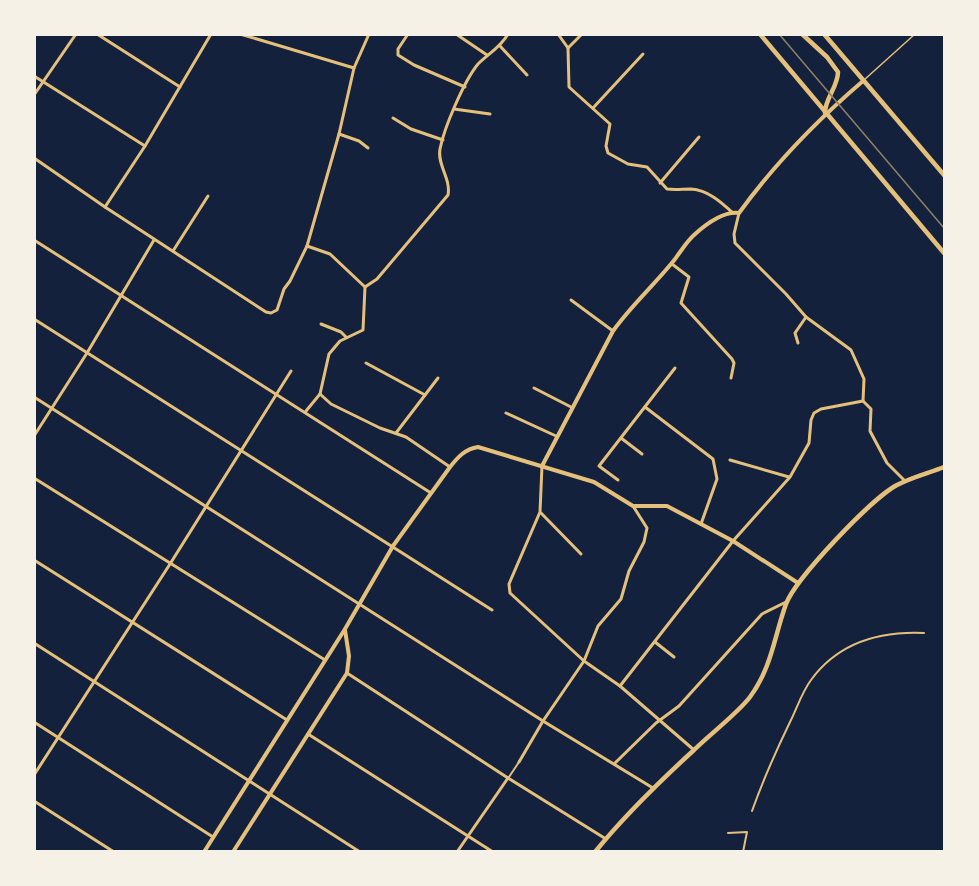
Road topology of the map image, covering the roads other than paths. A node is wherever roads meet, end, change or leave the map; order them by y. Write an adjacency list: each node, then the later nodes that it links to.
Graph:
1 (76, 34): 22 (street)
2 (97, 34): 24 (street)
3 (211, 34): 24 (street)
4 (240, 34): 19 (street)
5 (369, 34): 19 (street)
6 (408, 34): 25 (street)
7 (456, 34): 18 (street)
8 (508, 34): 15 (street)
9 (558, 34): 16 (street)
10 (582, 34): 16 (street)
11 (760, 34): 29 (main road)
12 (802, 34): 29 (main road)
13 (824, 34): 23 (main road)
14 (915, 34): 23 (lane)
15 (500, 45): 18 (street); 20 (street)
16 (568, 48): 27 (street)
17 (643, 54): 27 (street)
18 (487, 55): 25 (street)
19 (354, 68): 32 (street)
20 (527, 75)
21 (34, 76): 22 (street)
22 (44, 81): 26 (street); 35 (street)
23 (863, 81): 29 (street); 38 (main road)
24 (180, 87): 35 (street)
25 (465, 87): 28 (street)
26 (34, 95)
27 (593, 108): 39 (street)
28 (454, 109): 30 (street); 34 (street)
29 (825, 113): 43 (street); 48 (main road)
30 (490, 114)
31 (393, 118): 34 (street)
32 (339, 134): 36 (street); 46 (street)
33 (699, 137): 39 (street)
34 (443, 140): 50 (street)
35 (145, 146): 41 (street)
36 (368, 148)
37 (34, 158): 41 (street)
38 (945, 175)
39 (660, 183): 42 (street)
40 (208, 196): 47 (street)
41 (105, 207): 45 (street)
42 (733, 213): 43 (street); 49 (street)
43 (739, 213): 53 (street)
44 (34, 240): 51 (street)
45 (154, 240): 47 (street); 51 (street)
46 (307, 246): 47 (street); 50 (street)
47 (173, 251)
48 (945, 253)
49 (672, 264): 56 (street); 64 (street)
50 (365, 287): 57 (street)
51 (121, 297): 59 (street); 66 (street)
52 (571, 300): 56 (street)
53 (806, 317): 58 (street); 70 (street)
54 (34, 319): 59 (street)
55 (321, 324): 57 (street)
56 (613, 331): 73 (street)
57 (346, 337): 67 (street)
58 (798, 343)
59 (87, 353): 72 (street); 80 (street)
60 (366, 363): 68 (street)
61 (675, 368): 71 (street)
62 (291, 371): 66 (street)
63 (438, 378): 68 (street)
64 (731, 378)
65 (534, 388): 73 (street)
66 (277, 394): 74 (street); 80 (street)
67 (320, 394): 74 (street); 76 (street)
68 (425, 395): 76 (street)
69 (34, 397): 72 (street)
70 (863, 400): 87 (street); 89 (street)
71 (645, 406): 79 (street); 94 (street)
72 (52, 408): 77 (street); 92 (street)
73 (571, 408): 78 (street)
74 (306, 412): 90 (street)
75 (506, 413): 78 (street)
76 (396, 433): 84 (street)
77 (34, 436)
78 (556, 436): 83 (street)
79 (621, 438): 81 (street); 88 (street)
80 (241, 451): 92 (street); 96 (street)
81 (642, 454)
82 (730, 460): 87 (street)
83 (542, 466): 84 (street); 91 (street); 93 (street)
84 (450, 467): 90 (street)
85 (945, 467): 89 (main road)
86 (34, 477): 99 (street)
87 (790, 477): 95 (street)
88 (618, 480)
89 (906, 482): 100 (main road)
90 (431, 493): 96 (street)
91 (633, 506): 94 (street); 111 (street)
92 (206, 507): 99 (street); 102 (street)
93 (540, 512): 97 (street); 111 (street)
94 (701, 524): 95 (street)
95 (733, 541): 100 (street); 107 (street)
96 (393, 546): 102 (street); 103 (street)
97 (582, 554)
98 (34, 560): 104 (street)
99 (170, 564): 104 (street); 110 (street)
100 (798, 583): 101 (main road)
101 (786, 602): 117 (street); 121 (main road)
102 (359, 603): 105 (street); 116 (street)
103 (492, 610)
104 (133, 621): 113 (street); 115 (street)
105 (345, 629): 110 (street); 112 (street)
106 (924, 633): 130 (street)
107 (655, 642): 109 (street); 114 (street)
108 (34, 643): 113 (street)
109 (674, 657)
110 (325, 660): 115 (street)
111 (584, 662): 114 (street); 116 (street)
112 (347, 673): 119 (street); 125 (street)
113 (94, 681): 120 (street); 126 (street)
114 (620, 686): 117 (street)
115 (288, 720): 126 (street)
116 (543, 721): 122 (street); 123 (street)
117 (661, 721): 121 (street); 123 (street)
118 (34, 722): 120 (street)
119 (309, 734): 128 (street); 132 (street)
120 (58, 737): 124 (street); 133 (street)
121 (694, 750): 127 (main road)
122 (519, 762): 125 (street)
123 (615, 763): 127 (street)
124 (34, 775)
125 (508, 778): 132 (street); 134 (street)
126 (250, 780): 128 (street); 133 (street)
127 (653, 788): 134 (main road)
128 (270, 794): 135 (street); 138 (street)
129 (34, 801): 136 (street)
130 (752, 811)
131 (728, 833): 142 (street)
132 (468, 835): 139 (street); 140 (street)
133 (213, 837): 137 (street)
134 (606, 839): 141 (main road)
135 (236, 851)
136 (114, 852)
137 (204, 852)
138 (360, 852)
139 (457, 852)
140 (493, 852)
141 (595, 852)
142 (743, 852)

